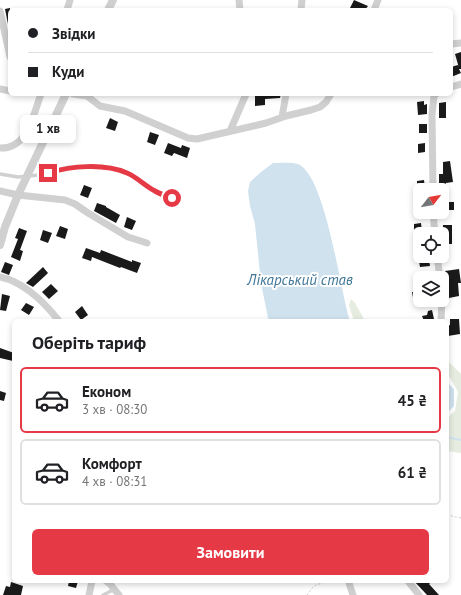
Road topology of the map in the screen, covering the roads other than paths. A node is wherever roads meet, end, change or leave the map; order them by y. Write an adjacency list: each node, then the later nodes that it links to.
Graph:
1 (0, 11): 2 (street)
2 (8, 48)
3 (40, 96): 12 (street)
4 (65, 96): 14 (street)
5 (86, 96): 11 (street)
6 (245, 96): 11 (street)
7 (286, 96): 10 (street)
8 (330, 96): 10 (street)
9 (434, 96): 15 (street)
10 (282, 117): 11 (street)
11 (230, 131)
12 (0, 148)
13 (0, 174): 14 (lane)
14 (27, 176): 17 (street); 18 (lane)
15 (433, 183)
16 (0, 190): 17 (street)
17 (18, 195): 19 (street); 20 (street)
18 (172, 198)
19 (147, 243)
20 (0, 244)
21 (0, 277): 23 (street)
22 (442, 307): 24 (street)
23 (57, 319)
24 (441, 319)
25 (92, 583): 30 (street)
26 (108, 583): 29 (street)
27 (349, 583): 32 (street)
28 (410, 583): 33 (street)
29 (117, 591): 31 (lane)
30 (89, 595)
31 (103, 595)
32 (353, 595)
33 (419, 595)

